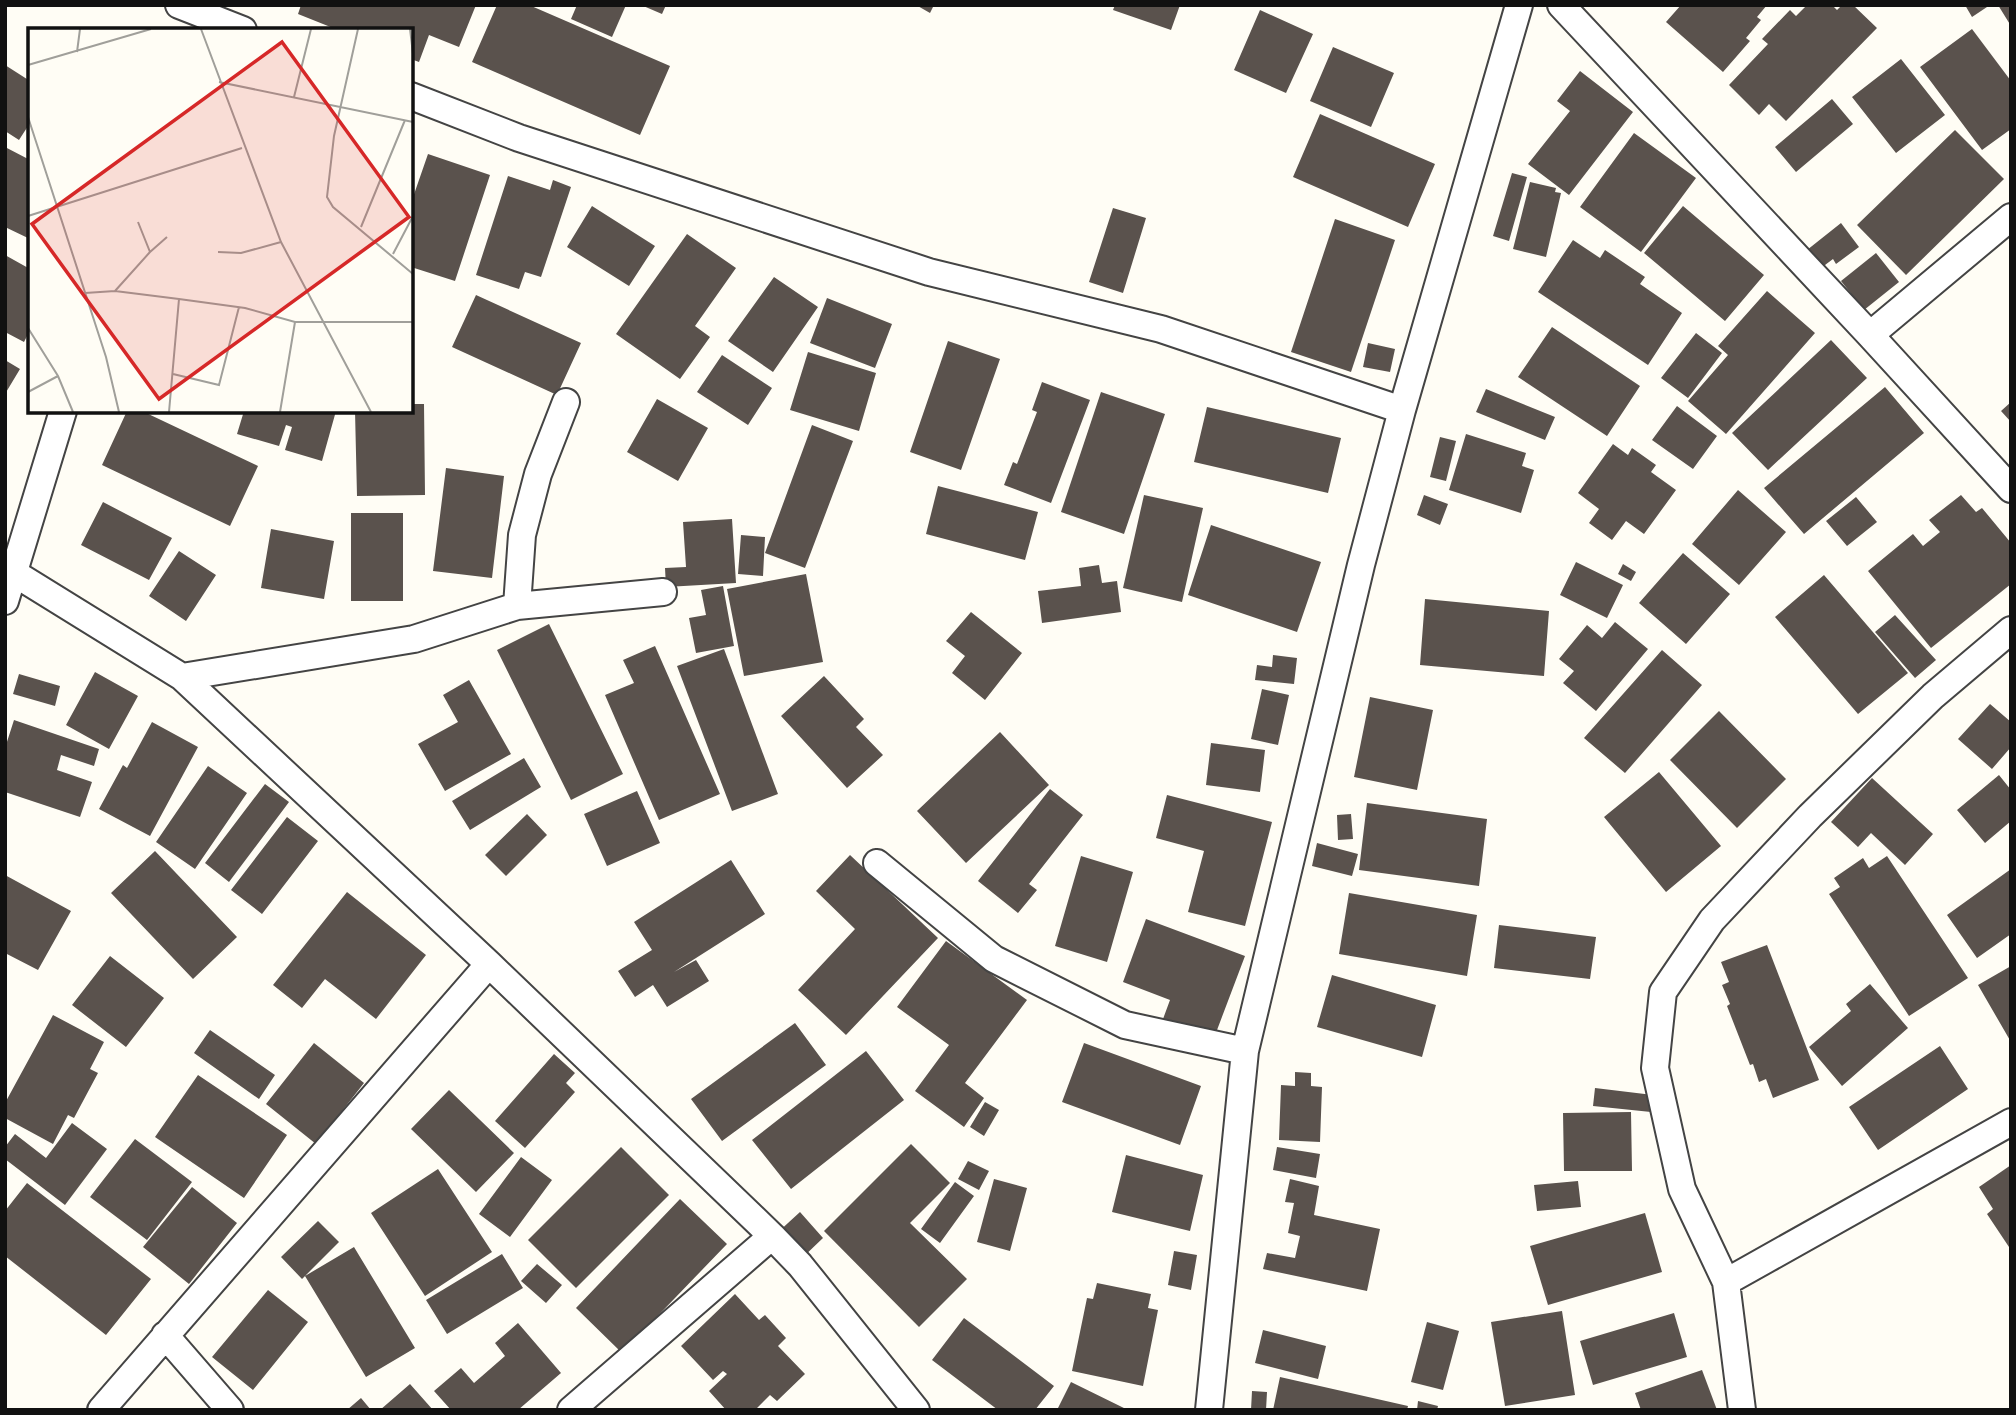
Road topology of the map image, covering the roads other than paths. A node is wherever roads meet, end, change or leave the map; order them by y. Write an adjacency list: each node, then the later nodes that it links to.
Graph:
1 (1520, 5): 9 (street)
2 (1561, 5): 7 (street)
3 (189, 13): 4 (street)
4 (237, 28)
5 (413, 97): 9 (street)
6 (2011, 217): 7 (street)
7 (1870, 335): 11 (street)
8 (566, 402): 15 (street)
9 (1402, 410): 20 (street)
10 (62, 413): 12 (street)
11 (2011, 489)
12 (14, 573): 14 (street); 17 (street)
13 (663, 592): 15 (street)
14 (5, 601)
15 (517, 606): 17 (street)
16 (2011, 630): 23 (street)
17 (182, 677): 19 (street)
18 (877, 863): 20 (street)
19 (489, 964): 22 (street); 24 (street)
20 (1245, 1051): 29 (street)
21 (2011, 1122): 23 (street)
22 (772, 1236): 27 (street); 28 (street)
23 (1726, 1282): 30 (street)
24 (165, 1335): 25 (street); 26 (street)
25 (101, 1410)
26 (230, 1410)
27 (571, 1410)
28 (916, 1410)
29 (1209, 1410)
30 (1742, 1410)

